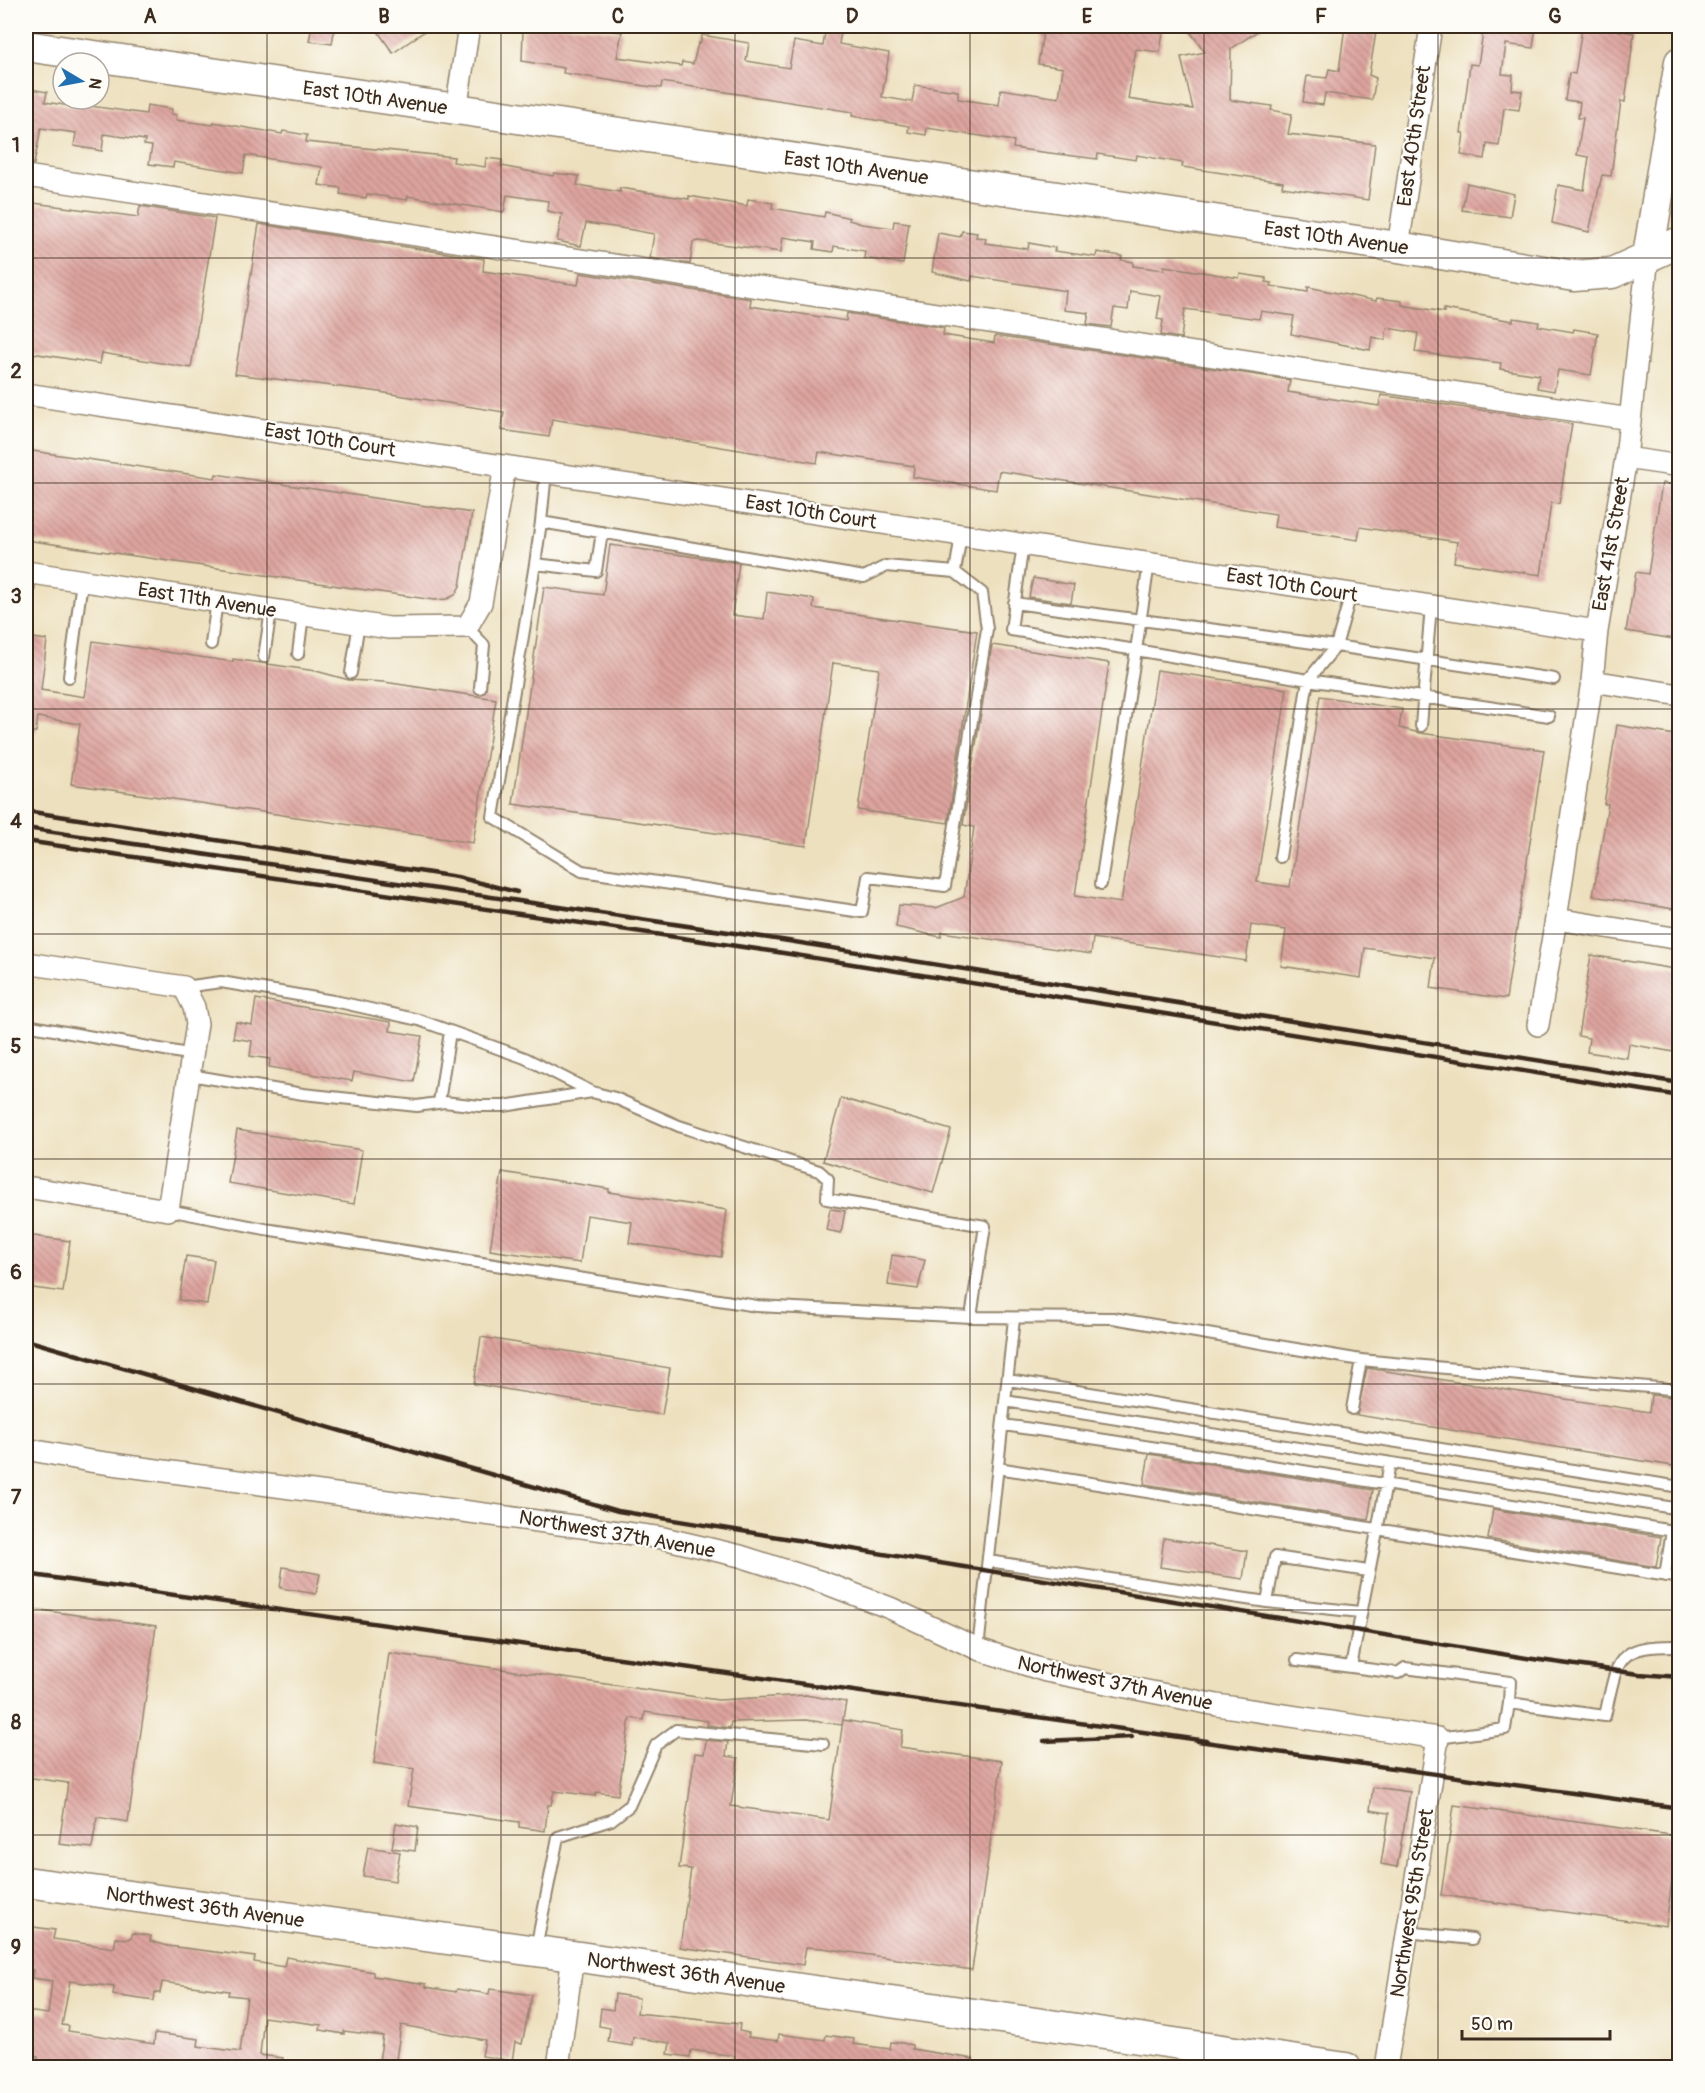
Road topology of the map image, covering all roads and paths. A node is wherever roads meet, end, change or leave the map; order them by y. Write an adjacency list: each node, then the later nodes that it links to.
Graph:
1 (469, 26): 5 (street)
2 (1431, 26): 8 (street, East 40th Street)
3 (26, 46): 5 (street, East 10th Avenue)
4 (1680, 62): 9 (street, East 41st Street)
5 (456, 110): 8 (street, East 10th Avenue)
6 (26, 176): 11 (street)
7 (1680, 242): 9 (street, East 10th Avenue)
8 (1398, 247): 9 (street, East 10th Avenue)
9 (1648, 256): 11 (street, East 41st Street)
10 (26, 394): 13 (street, East 10th Court)
11 (1630, 419): 12 (street, East 41st Street)
12 (1626, 458): 14 (street); 35 (street, East 41st Street)
13 (505, 466): 15 (street, East 10th Court); 34 (street)
14 (1680, 466)
15 (546, 472): 16 (lane); 18 (street, East 10th Court)
16 (541, 522): 17 (lane); 21 (lane)
17 (602, 532): 21 (lane); 23 (lane)
18 (961, 535): 19 (street, East 10th Court); 23 (lane)
19 (1023, 544): 20 (street, East 10th Court); 27 (lane)
20 (1149, 563): 25 (street, East 10th Court); 32 (lane)
21 (535, 564): 23 (lane)
22 (28, 572): 24 (street, East 11th Avenue); 30 (lane)
23 (955, 572)
24 (82, 581): 26 (street, East 11th Avenue); 43 (lane)
25 (1351, 594): 28 (street, East 10th Court); 37 (lane)
26 (217, 601): 29 (street, East 11th Avenue); 36 (lane)
27 (1014, 603): 32 (lane); 38 (lane)
28 (1431, 606): 35 (street, East 10th Court); 41 (lane)
29 (272, 609): 31 (street, East 11th Avenue); 40 (lane)
30 (26, 615)
31 (303, 615): 33 (street, East 11th Avenue); 39 (lane)
32 (1141, 621): 37 (lane); 38 (lane)
33 (359, 623): 34 (street, East 11th Avenue); 42 (lane)
34 (467, 627): 47 (lane)
35 (1596, 631): 46 (street, East 41st Street)
36 (211, 644)
37 (1336, 646): 41 (lane); 45 (lane)
38 (1136, 650): 45 (lane); 53 (lane)
39 (298, 654)
40 (264, 657)
41 (1425, 659): 44 (lane); 49 (lane)
42 (351, 674)
43 (69, 677)
44 (1554, 679)
45 (1308, 680): 49 (lane); 52 (lane)
46 (1592, 681): 48 (street); 54 (street, East 41st Street)
47 (480, 688)
48 (1680, 695)
49 (1425, 696): 50 (lane); 51 (lane)
50 (1549, 716)
51 (1420, 726)
52 (1280, 857)
53 (1101, 884)
54 (1556, 920): 55 (street); 59 (street, East 41st Street)
55 (1680, 939)
56 (26, 963): 57 (street)
57 (184, 987): 60 (lane); 61 (street)
58 (26, 1025): 61 (lane)
59 (1538, 1025)
60 (450, 1032): 62 (lane); 63 (lane)
61 (191, 1065): 63 (lane); 65 (street)
62 (592, 1092): 63 (lane); 66 (lane)
63 (439, 1102)
64 (26, 1187): 65 (street)
65 (168, 1210): 66 (lane)
66 (971, 1317): 67 (lane)
67 (1014, 1319): 68 (lane); 69 (lane)
68 (1361, 1360): 70 (lane); 72 (lane)
69 (1008, 1380): 71 (lane); 78 (lane)
70 (1680, 1390)
71 (1005, 1401): 73 (lane); 75 (lane)
72 (1352, 1409)
73 (1003, 1425): 76 (lane); 77 (lane)
74 (26, 1449): 89 (street, Northwest 37th Avenue)
75 (1390, 1463): 77 (lane); 79 (lane)
76 (998, 1468): 80 (lane); 82 (lane)
77 (1387, 1486): 80 (lane); 81 (lane)
78 (1680, 1487)
79 (1680, 1509)
80 (1376, 1528): 83 (lane); 84 (lane)
81 (1676, 1532): 84 (lane)
82 (988, 1561): 86 (lane); 89 (lane)
83 (1368, 1571): 86 (lane); 87 (lane)
84 (1665, 1576): 85 (lane)
85 (1680, 1578)
86 (1267, 1602): 87 (lane)
87 (1360, 1612): 91 (lane)
88 (1680, 1646): 92 (lane)
89 (978, 1649): 93 (street, Northwest 37th Avenue)
90 (1298, 1660): 91 (lane)
91 (1351, 1667): 92 (lane)
92 (1509, 1703): 93 (lane)
93 (1438, 1738): 96 (street, Northwest 95th Street)
94 (823, 1744): 98 (lane)
95 (26, 1882): 98 (street, Northwest 36th Avenue)
96 (1407, 1932): 97 (lane); 102 (street, Northwest 95th Street)
97 (1472, 1939)
98 (535, 1951): 99 (street, Northwest 36th Avenue)
99 (573, 1956): 100 (street); 101 (street, Northwest 36th Avenue)
100 (558, 2067)
101 (1346, 2067)
102 (1386, 2067)

